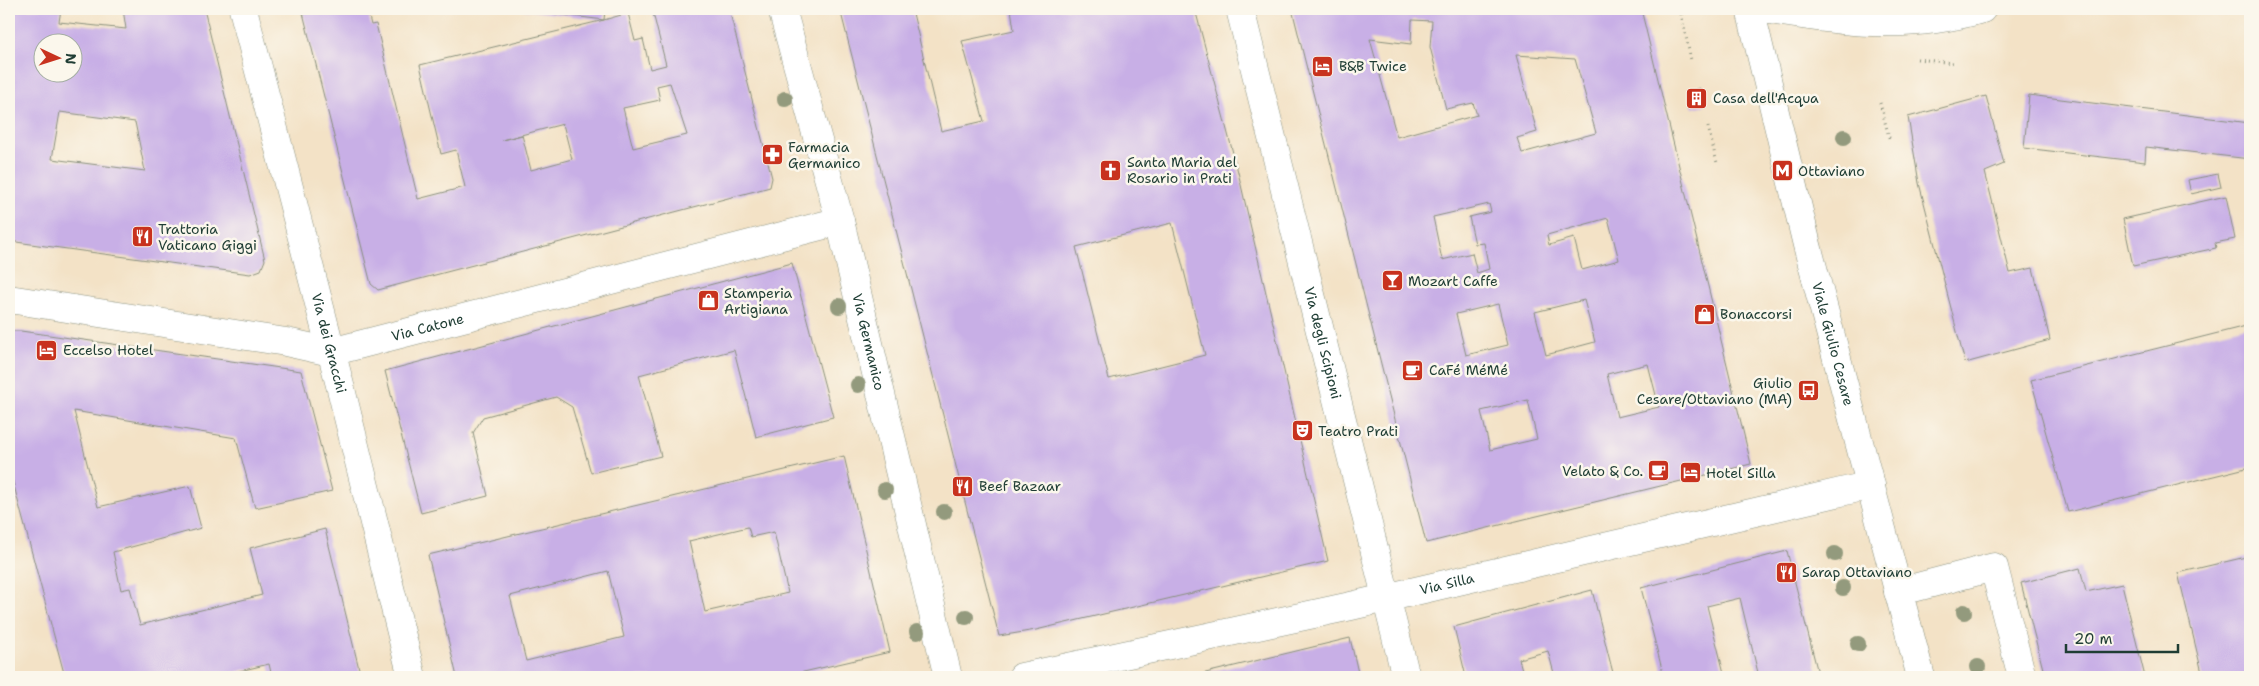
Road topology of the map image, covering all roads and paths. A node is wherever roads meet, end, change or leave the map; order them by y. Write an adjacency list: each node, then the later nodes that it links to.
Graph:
1 (243, 9): 18 (street, Via dei Gracchi)
2 (782, 9): 16 (street, Via Germanico)
3 (1240, 9): 21 (street, Via degli Scipioni)
4 (1750, 9): 19 (street, Viale Giulio Cesare)
5 (1764, 9): 6 (street)
6 (1982, 9)
7 (1680, 10): 8 (path); 10 (path)
8 (1686, 13)
9 (1917, 59): 11 (path)
10 (1691, 60)
11 (1953, 64)
12 (1880, 103): 14 (path)
13 (1708, 127): 15 (path)
14 (1890, 141)
15 (1717, 163)
16 (840, 221): 18 (street, Via Catone); 23 (street, Via Germanico)
17 (9, 298): 18 (street, Via Catone)
18 (331, 352): 22 (street, Via dei Gracchi)
19 (1871, 485): 20 (street, Viale Giulio Cesare); 21 (street, Via Silla)
20 (1898, 592): 26 (street, Viale Giulio Cesare); 27 (street)
21 (1386, 598): 24 (street, Via Silla); 25 (street, Via degli Scipioni)
22 (412, 677)
23 (948, 677)
24 (1022, 677)
25 (1406, 677)
26 (1921, 677)
27 (2022, 677)

